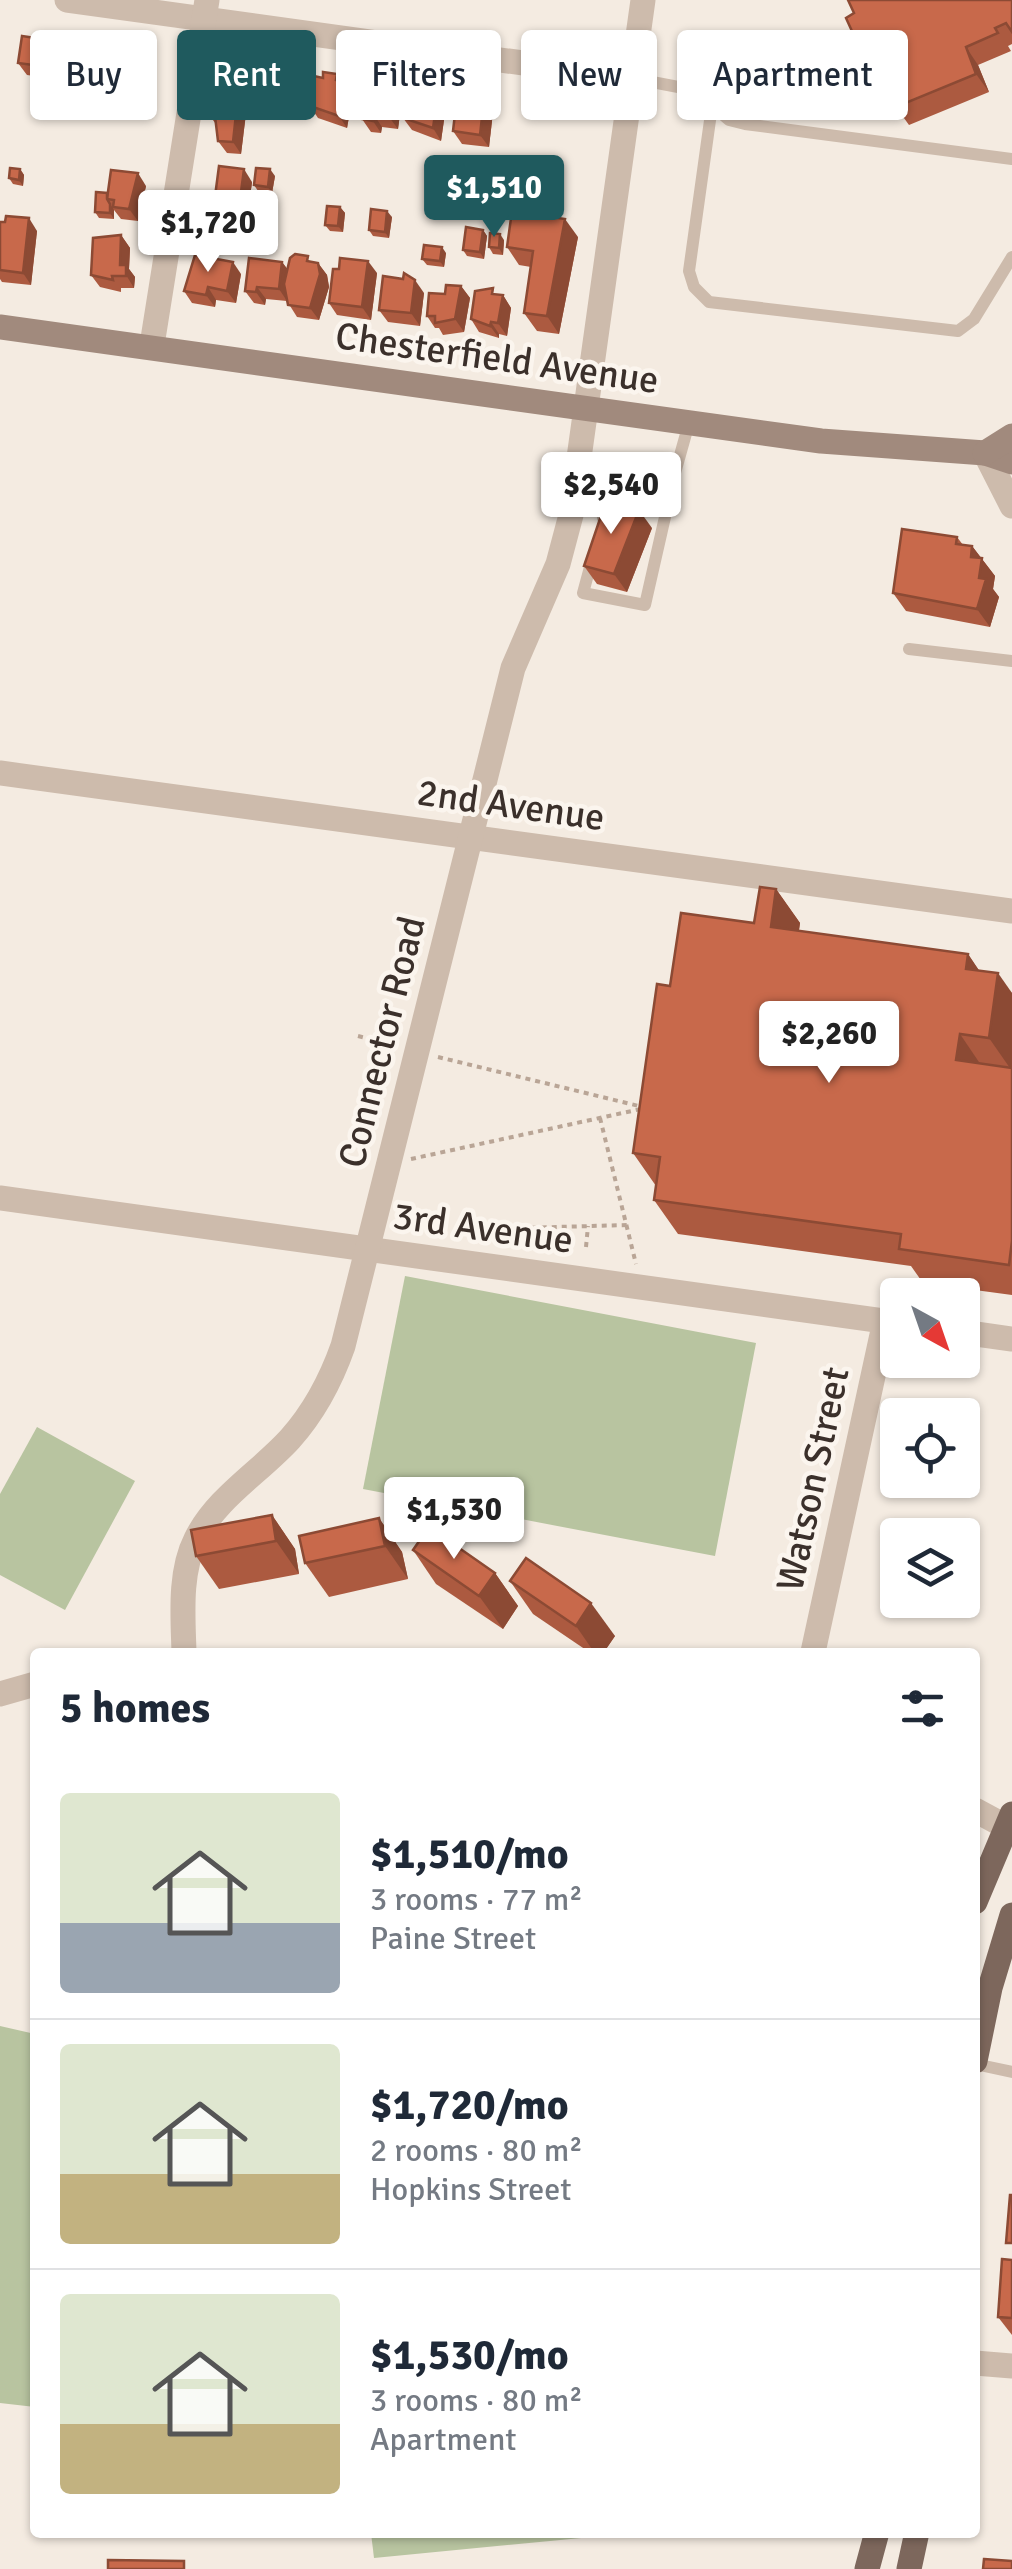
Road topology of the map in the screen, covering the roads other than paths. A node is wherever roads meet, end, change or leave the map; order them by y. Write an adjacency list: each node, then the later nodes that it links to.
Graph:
1 (67, 0): 3 (street)
2 (643, 0): 4 (street, Connector Road)
3 (206, 8): 5 (street); 12 (street)
4 (638, 30)
5 (521, 60)
6 (625, 120): 13 (street, Connector Road)
7 (710, 120): 10 (lane)
8 (729, 120): 9 (lane)
9 (1012, 159)
10 (1012, 257)
11 (0, 327): 12 (main road, Chesterfield Avenue)
12 (152, 346): 13 (main road, Chesterfield Avenue)
13 (587, 409): 14 (main road, Chesterfield Avenue); 23 (street, Connector Road)
14 (689, 423): 16 (main road, Chesterfield Avenue); 18 (lane)
15 (1012, 436): 16 (main road)
16 (985, 453): 17 (main road, Chesterfield Avenue); 19 (street)
17 (1012, 462)
18 (674, 473): 18 (lane)
19 (1012, 506)
20 (909, 648): 21 (lane)
21 (1012, 661)
22 (0, 773): 23 (street, 2nd Avenue)
23 (471, 837): 24 (street, 2nd Avenue); 26 (street, Connector Road)
24 (1012, 911)
25 (0, 1198): 26 (street, 3rd Avenue)
26 (368, 1250): 27 (street, 3rd Avenue); 31 (street, Connector Road)
27 (880, 1320)
28 (980, 1335): 29 (street)
29 (1012, 1339)
30 (880, 1369): 32 (street, Watson Street)
31 (184, 1648)
32 (815, 1648)
33 (30, 1685): 34 (street)
34 (0, 1694)
35 (980, 1812): 36 (street)
36 (1010, 1823): 37 (main road)
37 (980, 1891)
38 (1012, 1915): 39 (main road)
39 (980, 2037)
40 (980, 2063): 41 (lane)
41 (1012, 2072)
42 (980, 2363): 43 (street)
43 (1012, 2366)
44 (875, 2538): 46 (main road)
45 (917, 2538): 47 (main road)
46 (867, 2569)
47 (909, 2569)

